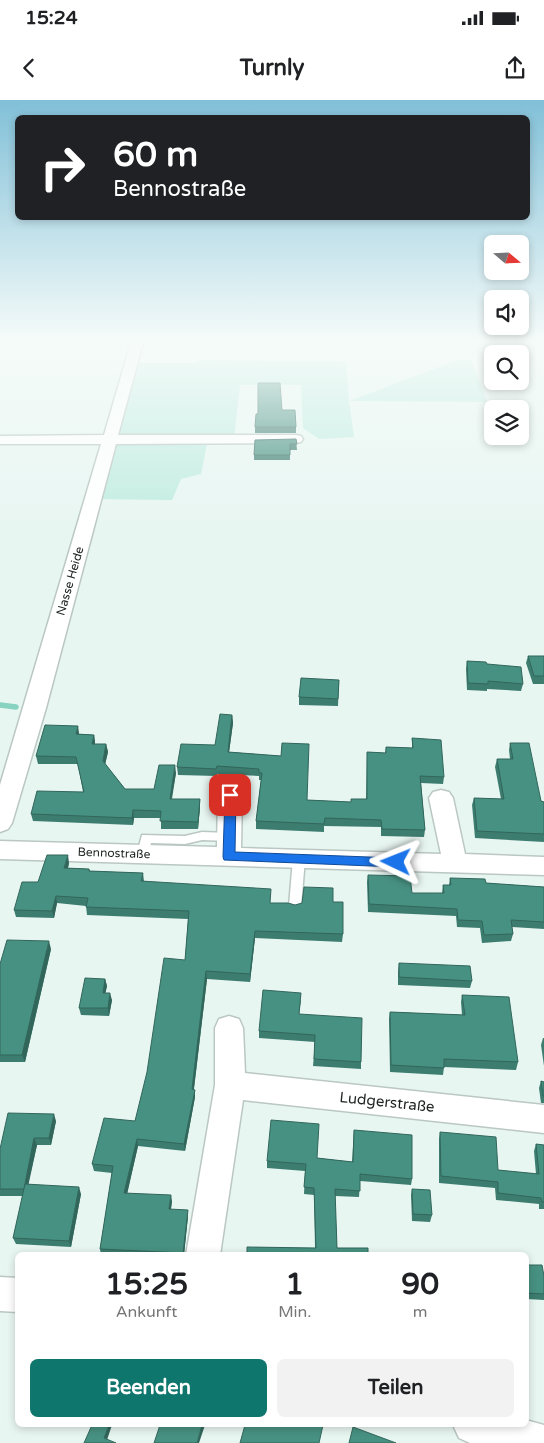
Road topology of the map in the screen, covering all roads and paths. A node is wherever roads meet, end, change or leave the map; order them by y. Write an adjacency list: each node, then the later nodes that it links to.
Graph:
1 (120, 402): 2 (street, Nasse Heide)
2 (110, 439): 3 (street); 4 (street); 7 (street, Nasse Heide)
3 (296, 439)
4 (0, 440)
5 (230, 795): 8 (street)
6 (441, 798): 11 (street)
7 (0, 823)
8 (229, 847): 9 (street, Bennostraße); 10 (street, Bennostraße)
9 (0, 850)
10 (299, 859): 11 (street, Bennostraße); 13 (lane)
11 (455, 864): 12 (street, Bennostraße)
12 (544, 866)
13 (295, 906)
14 (229, 1028): 15 (street)
15 (230, 1086): 16 (street, Ludgerstraße); 17 (street)
16 (544, 1119)
17 (203, 1252)
18 (0, 1294): 19 (street)
19 (15, 1295)
20 (480, 1427): 21 (street)
21 (542, 1443)

